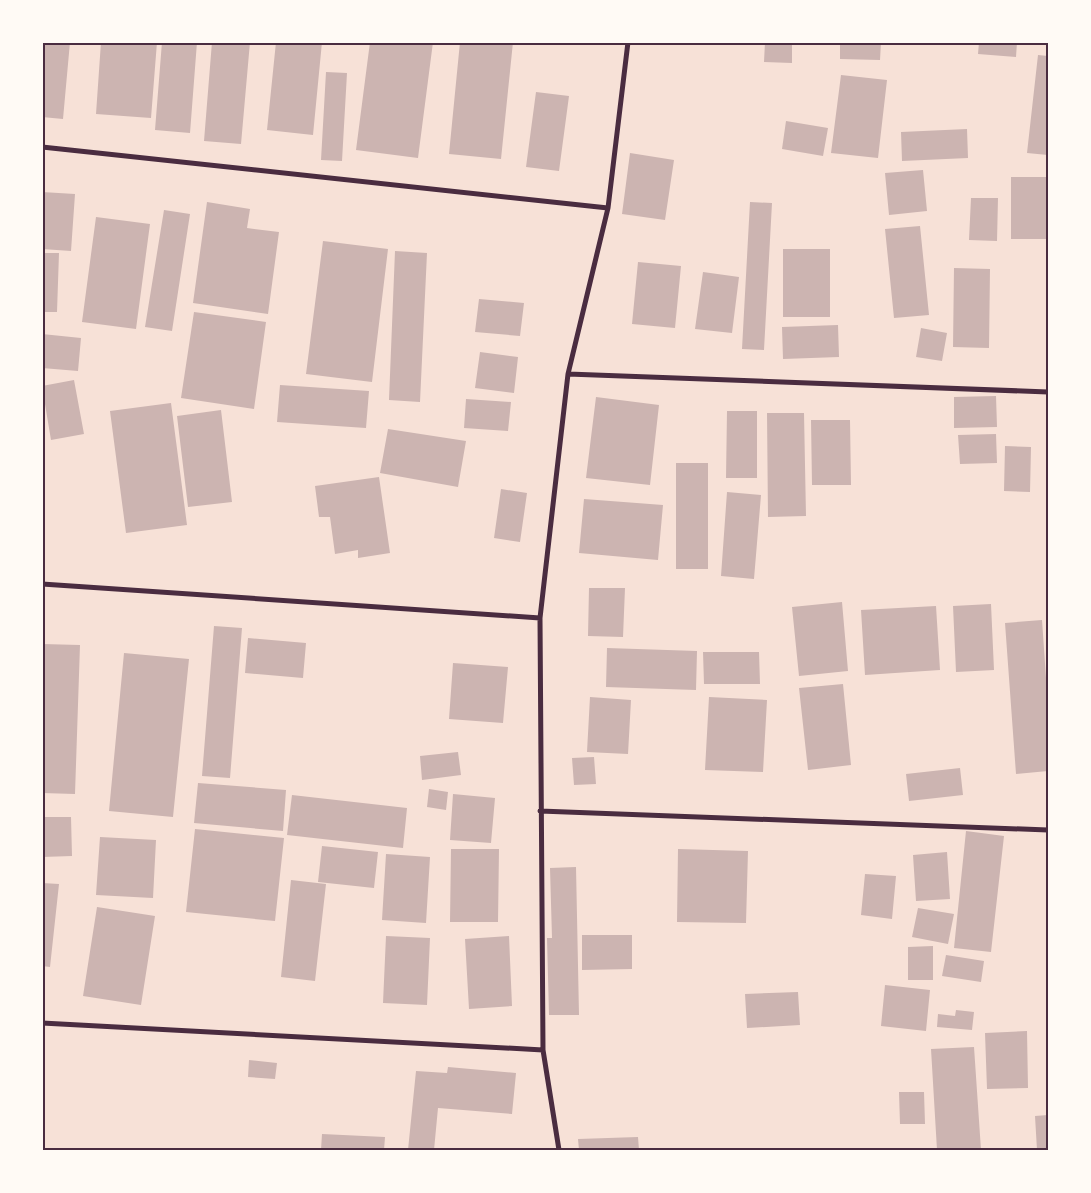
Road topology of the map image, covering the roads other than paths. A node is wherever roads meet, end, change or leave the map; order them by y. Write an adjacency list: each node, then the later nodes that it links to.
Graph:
1 (628, 42): 3 (street)
2 (42, 147): 3 (street)
3 (608, 208): 4 (street)
4 (568, 374): 5 (street); 7 (street)
5 (1048, 392)
6 (42, 584): 7 (street)
7 (540, 618): 8 (street)
8 (540, 811): 9 (street); 11 (street)
9 (1048, 830)
10 (42, 1023): 11 (street)
11 (543, 1050): 12 (street)
12 (559, 1150)

